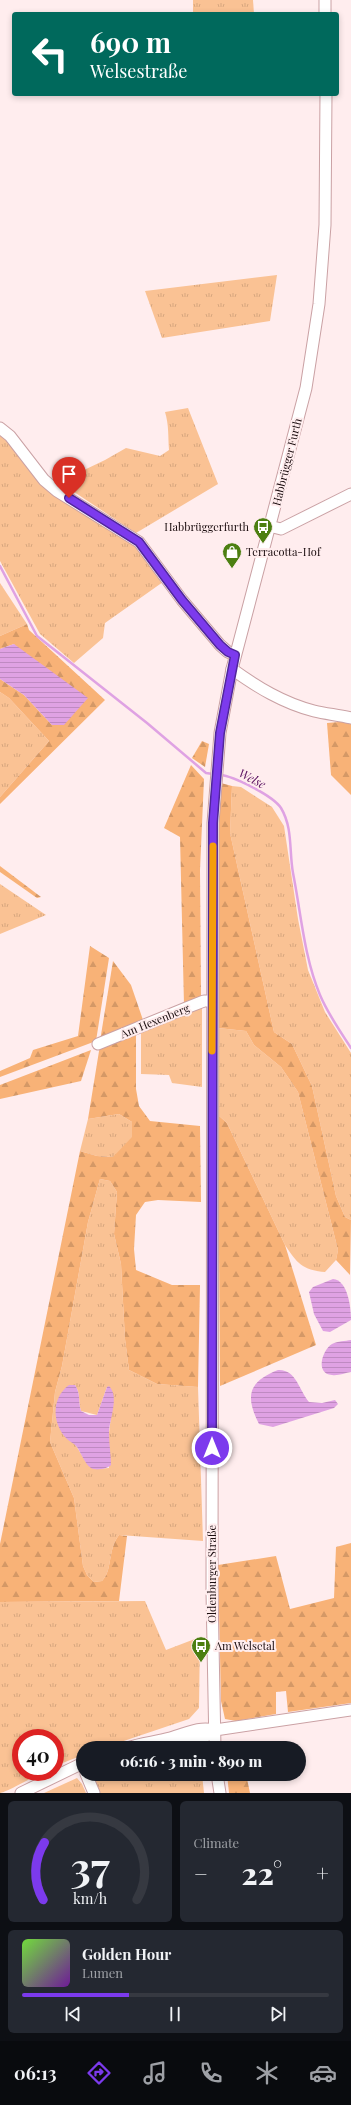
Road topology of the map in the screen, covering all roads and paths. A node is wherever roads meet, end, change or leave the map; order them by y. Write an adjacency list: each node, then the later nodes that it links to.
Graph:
1 (325, 0): 2 (street)
2 (325, 12)
3 (326, 96): 6 (street, Habbrügger Furth)
4 (0, 428): 7 (street)
5 (351, 494): 6 (street)
6 (268, 526): 7 (street, Habbrügger Furth)
7 (235, 655): 8 (street, Habbrügger Furth)
8 (232, 668): 9 (street); 10 (street, Habbrügger Furth)
9 (351, 718)
10 (212, 1001): 11 (street, Am Hexenberg); 12 (street, Habbrügger Furth)
11 (98, 1044)
12 (212, 1448): 14 (street, Oldenburger Straße)
13 (351, 1710): 14 (street)
14 (215, 1730): 15 (street); 16 (street, Oldenburger Straße)
15 (158, 1741)
16 (216, 1741)
17 (76, 1766): 20 (street)
18 (89, 1781): 21 (street)
19 (219, 1781): 22 (street)
20 (22, 1793)
21 (94, 1793)
22 (220, 1793)

